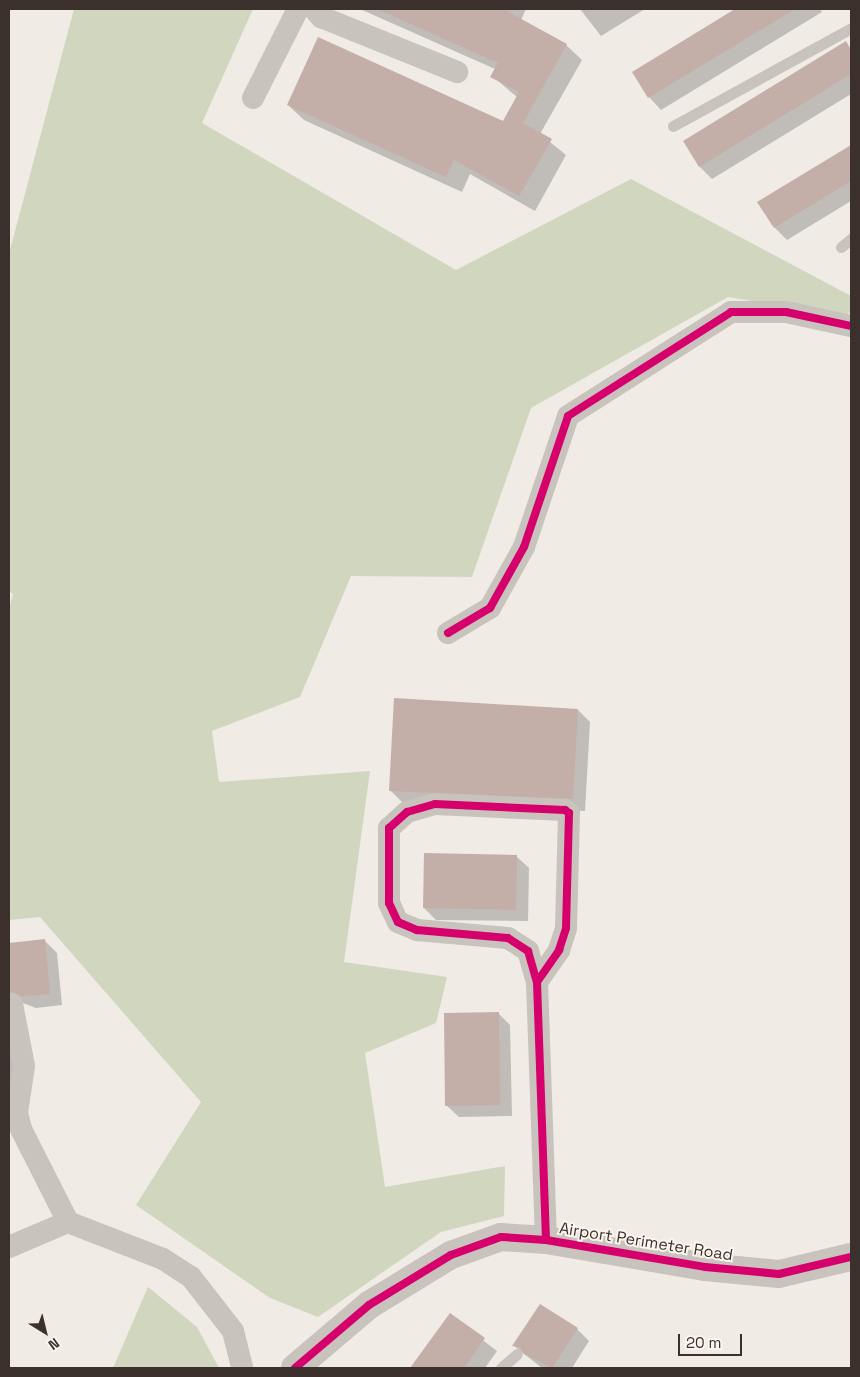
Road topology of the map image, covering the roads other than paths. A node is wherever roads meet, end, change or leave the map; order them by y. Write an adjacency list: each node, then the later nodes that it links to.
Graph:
1 (298, 9): 5 (street)
2 (314, 9): 4 (street)
3 (851, 28): 6 (lane)
4 (457, 72)
5 (253, 98)
6 (673, 126)
7 (851, 239): 8 (lane)
8 (841, 247)
9 (851, 326): 10 (street)
10 (448, 633)
11 (537, 982): 11 (street); 14 (street)
12 (12, 1004): 13 (street)
13 (68, 1222): 15 (street); 18 (street)
14 (546, 1240): 16 (street, Airport Perimeter Road); 19 (street, Airport Perimeter Road)
15 (9, 1247)
16 (851, 1257)
17 (517, 1354): 20 (lane)
18 (242, 1368)
19 (295, 1368)
20 (501, 1368)

